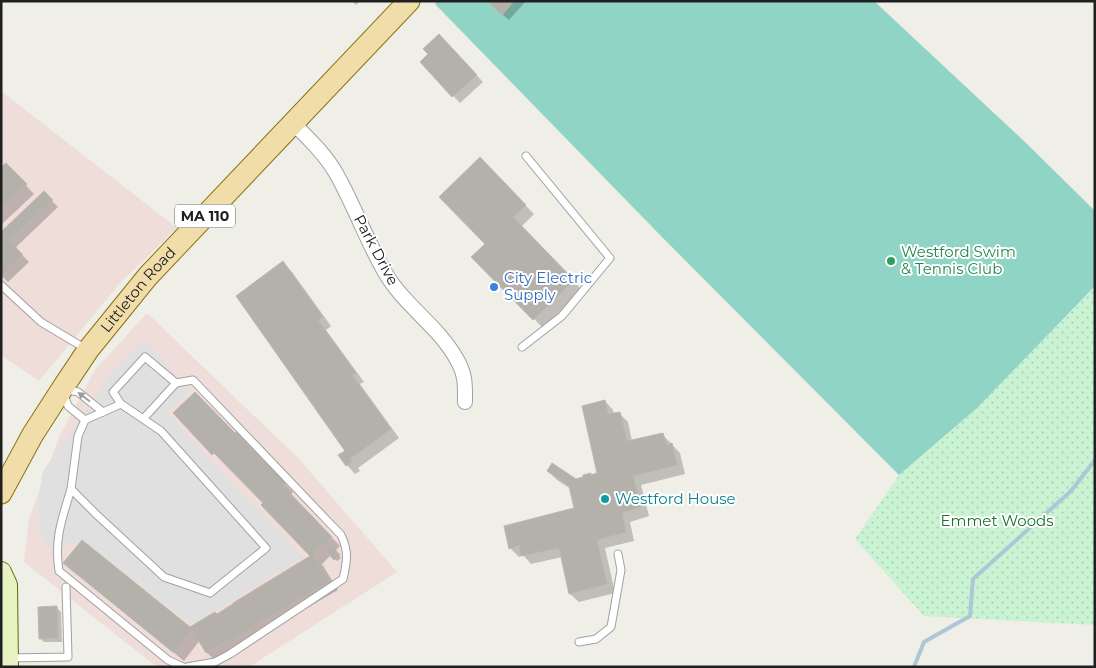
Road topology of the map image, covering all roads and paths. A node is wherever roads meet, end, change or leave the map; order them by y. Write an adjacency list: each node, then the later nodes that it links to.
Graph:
1 (409, 1): 2 (main road, Littleton Road / MA 110)
2 (293, 123): 6 (main road, Littleton Road / MA 110); 9 (street, Park Drive)
3 (526, 156): 5 (lane)
4 (1, 285): 6 (lane)
5 (522, 346)
6 (88, 350): 8 (main road, Littleton Road / MA 110)
7 (176, 383): 10 (lane); 12 (lane); 22 (lane)
8 (62, 389): 11 (lane, one-way to 8); 13 (lane); 14 (main road, Littleton Road / MA 110)
9 (465, 402)
10 (121, 404): 11 (lane); 12 (lane)
11 (103, 412): 13 (lane)
12 (144, 418): 15 (lane)
13 (85, 420): 15 (lane)
14 (4, 481)
15 (71, 489): 22 (lane)
16 (618, 554): 20 (lane)
17 (1, 572): 19 (main road)
18 (66, 587): 21 (lane)
19 (4, 601): 21 (main road)
20 (579, 642)
21 (8, 662)
22 (185, 667)

